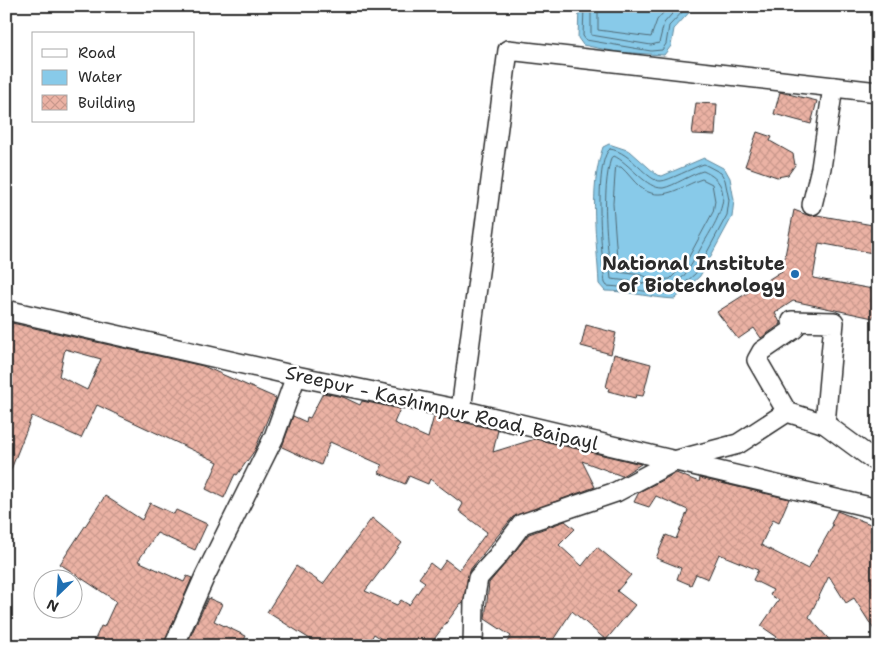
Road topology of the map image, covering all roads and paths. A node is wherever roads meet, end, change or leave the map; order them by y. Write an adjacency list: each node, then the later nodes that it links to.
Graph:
1 (833, 87): 2 (street); 3 (street); 6 (street)
2 (878, 92)
3 (812, 205)
4 (6, 310): 5 (street, Sreepur - Kashimpur Road, Baipayl)
5 (296, 376): 6 (street, Sreepur - Kashimpur Road, Baipayl); 12 (street)
6 (461, 410): 9 (street, Sreepur - Kashimpur Road, Baipayl)
7 (787, 412): 8 (street); 8 (street); 9 (street)
8 (825, 424): 10 (street)
9 (674, 461): 11 (street, Sreepur - Kashimpur Road, Baipayl); 13 (street)
10 (878, 463)
11 (878, 509)
12 (174, 646)
13 (473, 646)

